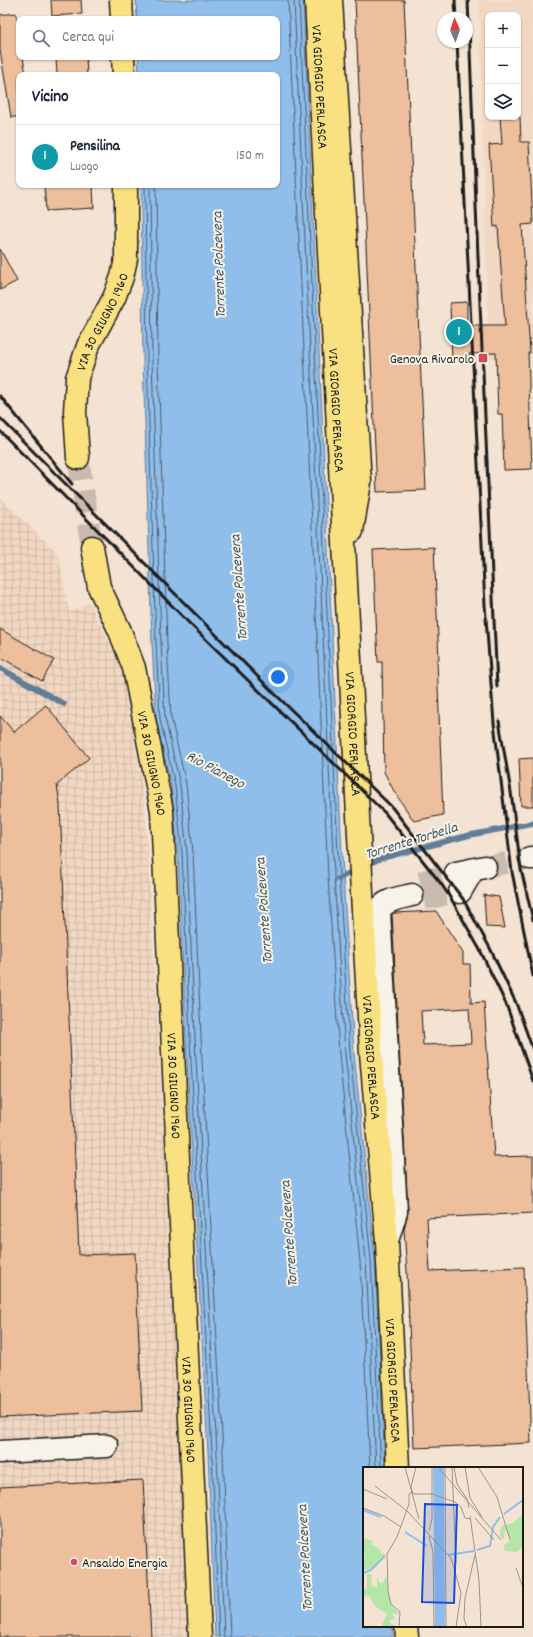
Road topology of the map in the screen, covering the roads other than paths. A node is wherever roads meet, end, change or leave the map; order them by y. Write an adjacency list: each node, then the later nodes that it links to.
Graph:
1 (121, 0): 4 (main road)
2 (316, 0): 10 (main road, VIA GIORGIO PERLASCA)
3 (331, 0): 10 (main road)
4 (122, 16)
5 (123, 60): 6 (main road)
6 (124, 72)
7 (126, 188): 8 (main road, VIA 30 GIUGNO 1960)
8 (78, 458)
9 (92, 547): 17 (main road, VIA 30 GIUGNO 1960)
10 (345, 574): 12 (main road, VIA GIORGIO PERLASCA)
11 (419, 892): 12 (street)
12 (387, 1242): 15 (main road, VIA GIORGIO PERLASCA)
13 (107, 1446): 14 (street)
14 (0, 1452)
15 (398, 1467)
16 (406, 1627): 18 (main road)
17 (200, 1637)
18 (407, 1637)

